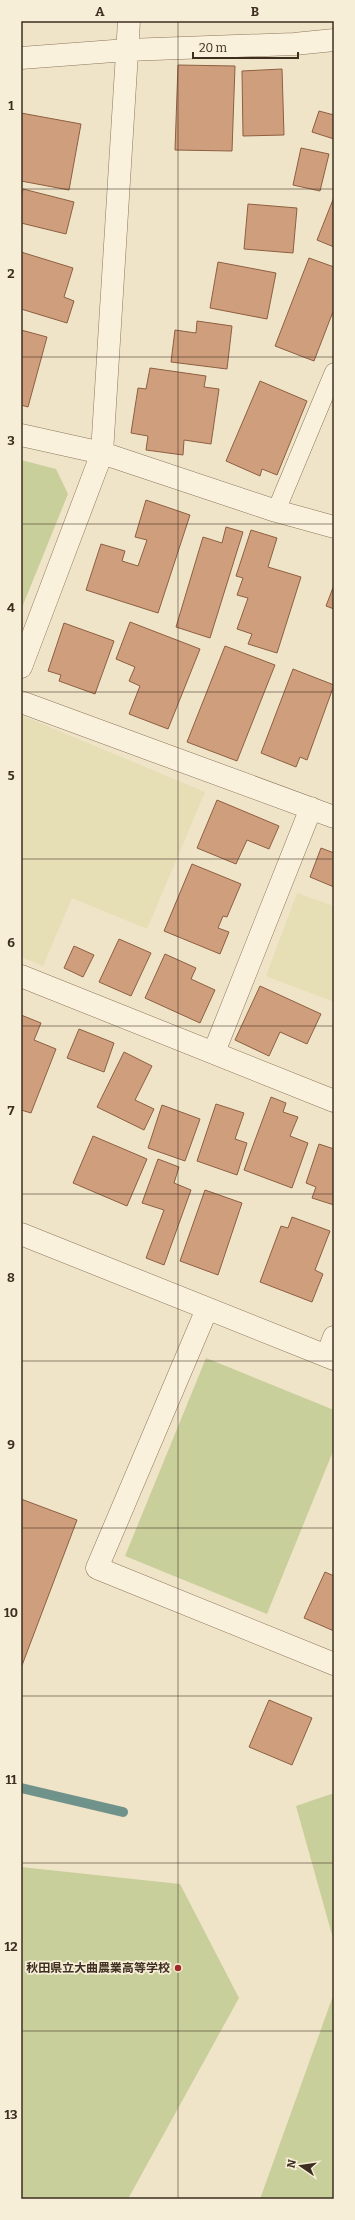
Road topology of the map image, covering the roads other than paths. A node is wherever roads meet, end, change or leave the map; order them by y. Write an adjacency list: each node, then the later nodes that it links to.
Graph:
1 (129, 21): 3 (street)
2 (334, 40): 3 (street)
3 (127, 50): 4 (street); 7 (street)
4 (21, 58)
5 (334, 372): 8 (lane)
6 (21, 435): 7 (street)
7 (102, 453): 8 (street); 10 (street)
8 (276, 511): 9 (street)
9 (334, 527)
10 (21, 667)
11 (21, 702): 12 (street)
12 (311, 808): 13 (street); 15 (street)
13 (334, 817)
14 (21, 976): 15 (street)
15 (214, 1052): 16 (street)
16 (334, 1101)
17 (21, 1234): 18 (street)
18 (207, 1309): 19 (street); 20 (street)
19 (332, 1350)
20 (334, 1664)

